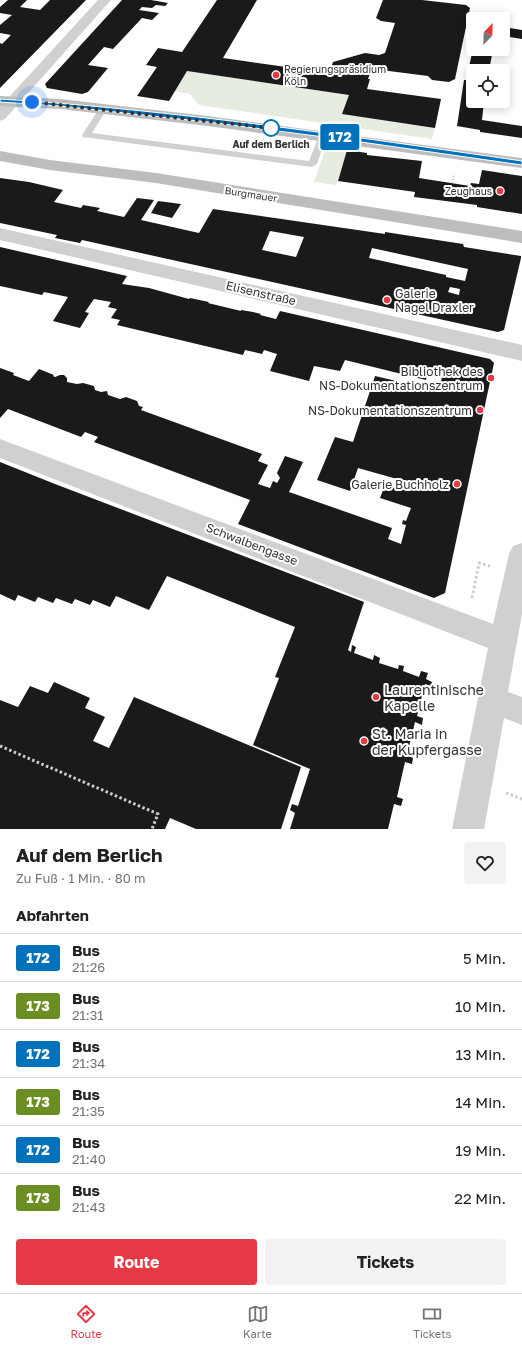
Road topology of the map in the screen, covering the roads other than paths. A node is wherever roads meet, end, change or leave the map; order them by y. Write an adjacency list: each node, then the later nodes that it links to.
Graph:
1 (106, 0): 2 (street)
2 (8, 101): 3 (street); 4 (street)
3 (103, 109): 5 (street); 5 (lane)
4 (0, 116)
5 (323, 135): 7 (street)
6 (0, 156): 9 (street, Burgmauer)
7 (522, 163)
8 (0, 234): 12 (street, Elisenstraße)
9 (501, 234): 10 (street, Burgmauer); 11 (street, Burgmauer)
10 (522, 237)
11 (522, 242)
12 (522, 353)
13 (0, 448): 15 (street, Schwalbengasse)
14 (522, 554): 15 (street)
15 (503, 641): 16 (street)
16 (493, 700): 17 (street); 18 (street)
17 (522, 711)
18 (468, 829)

